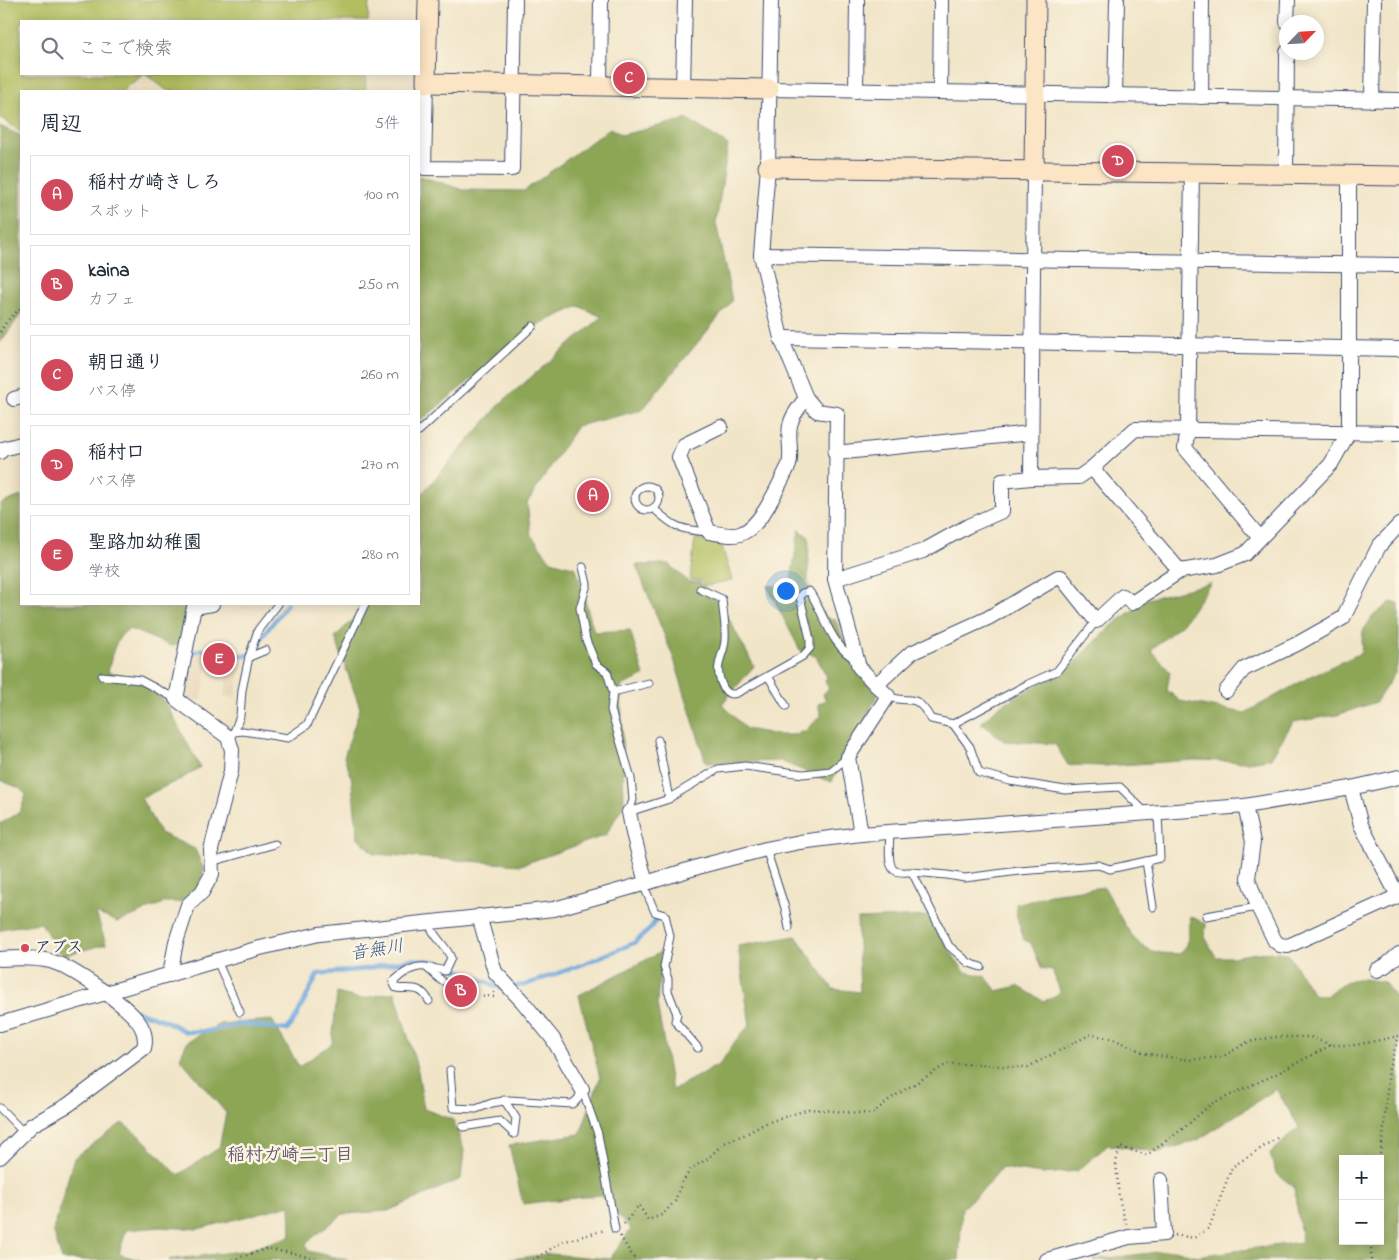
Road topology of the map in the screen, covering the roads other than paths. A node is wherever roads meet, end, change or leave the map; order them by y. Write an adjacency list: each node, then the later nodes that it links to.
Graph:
1 (428, 0): 15 (street)
2 (515, 0): 16 (street)
3 (601, 0): 17 (street)
4 (685, 0): 18 (street)
5 (771, 0): 19 (street)
6 (857, 0): 20 (street)
7 (941, 0): 21 (street)
8 (1036, 0): 22 (street)
9 (1117, 0): 23 (street)
10 (1202, 0): 24 (street)
11 (1288, 0): 13 (street)
12 (1374, 0): 26 (street)
13 (1287, 15)
14 (1287, 60): 25 (street)
15 (426, 83): 16 (street); 16 (street)
16 (513, 85): 17 (street)
17 (600, 86): 18 (street)
18 (683, 88): 19 (street)
19 (769, 89): 20 (street); 28 (street)
20 (856, 91): 21 (street)
21 (940, 92): 22 (street)
22 (1035, 94): 23 (street); 29 (street)
23 (1115, 96): 24 (street)
24 (1201, 97): 25 (street)
25 (1286, 98): 26 (street); 31 (street)
26 (1372, 100): 27 (street)
27 (1399, 100)
28 (768, 167): 29 (street); 34 (street)
29 (1034, 171): 30 (street); 35 (street)
30 (1192, 173): 31 (street); 36 (street)
31 (1286, 175): 32 (street)
32 (1349, 176): 33 (street); 37 (street)
33 (1399, 176)
34 (761, 255): 35 (street); 40 (street)
35 (1033, 260): 36 (street); 41 (street)
36 (1190, 262): 37 (street); 42 (street)
37 (1349, 264): 38 (street); 43 (street)
38 (1399, 265)
39 (533, 326): 48 (lane)
40 (781, 338): 41 (street); 45 (street)
41 (1032, 342): 42 (street); 50 (street)
42 (1189, 345): 43 (street); 47 (street)
43 (1349, 348): 44 (street); 49 (street)
44 (1399, 349)
45 (806, 398): 54 (street); 59 (street)
46 (721, 427): 59 (street)
47 (1188, 429): 49 (street); 55 (street); 60 (street)
48 (420, 430)
49 (1349, 432): 51 (street); 60 (street)
50 (1031, 433): 54 (street); 56 (street)
51 (1399, 434)
52 (20, 444): 53 (street)
53 (2, 448)
54 (835, 453): 63 (street)
55 (1092, 468): 56 (street); 62 (street)
56 (1031, 478): 63 (street)
57 (653, 508): 59 (lane)
58 (1399, 524): 76 (street)
59 (709, 532)
60 (1260, 538): 62 (street)
61 (583, 567): 77 (lane)
62 (1180, 571): 68 (street)
63 (835, 579): 71 (street)
64 (700, 589): 73 (lane)
65 (206, 605): 79 (street)
66 (277, 605): 70 (lane)
67 (365, 605): 82 (lane)
68 (1096, 621): 75 (street); 81 (lane)
69 (266, 650): 70 (lane)
70 (250, 654): 82 (lane)
71 (857, 660): 73 (lane); 75 (street)
72 (102, 676): 79 (lane)
73 (768, 676): 80 (lane)
74 (649, 684): 77 (lane)
75 (876, 685): 78 (street)
76 (1226, 691)
77 (613, 692): 89 (lane)
78 (888, 696): 81 (lane); 84 (street)
79 (176, 699): 82 (street)
80 (786, 706)
81 (953, 724): 90 (lane)
82 (231, 734): 96 (street)
83 (658, 740): 87 (lane)
84 (848, 757): 87 (lane); 92 (street)
85 (1399, 777): 86 (street)
86 (1351, 788): 88 (street); 99 (street)
87 (669, 799): 89 (lane)
88 (1244, 806): 90 (street); 101 (street)
89 (629, 812): 98 (street)
90 (1153, 814): 91 (street); 95 (lane)
91 (890, 832): 92 (street); 97 (lane)
92 (861, 834): 94 (street)
93 (275, 844): 96 (lane)
94 (766, 849): 98 (street); 105 (lane)
95 (1146, 861): 97 (lane); 100 (lane)
96 (211, 862): 112 (street)
97 (912, 872): 110 (lane)
98 (645, 884): 102 (street); 118 (lane)
99 (1398, 898): 101 (street)
100 (1153, 907)
101 (1258, 907): 103 (lane)
102 (480, 916): 104 (street); 120 (street)
103 (1206, 916)
104 (429, 923): 108 (street); 109 (lane)
105 (789, 928)
106 (1399, 954): 111 (street)
107 (0, 959): 114 (street)
108 (217, 961): 112 (street); 116 (lane)
109 (425, 966): 113 (lane); 115 (lane)
110 (981, 967)
111 (1377, 970)
112 (170, 975): 114 (street)
113 (442, 981)
114 (107, 994): 117 (street); 124 (street)
115 (429, 1001)
116 (240, 1012)
117 (0, 1024)
118 (698, 1048)
119 (450, 1070): 121 (lane)
120 (582, 1089): 121 (lane); 127 (lane)
121 (504, 1100): 123 (lane)
122 (0, 1108): 124 (lane)
123 (463, 1127)
124 (24, 1132): 125 (street)
125 (0, 1157)
126 (1161, 1180): 128 (street)
127 (615, 1229)
128 (1047, 1260)

